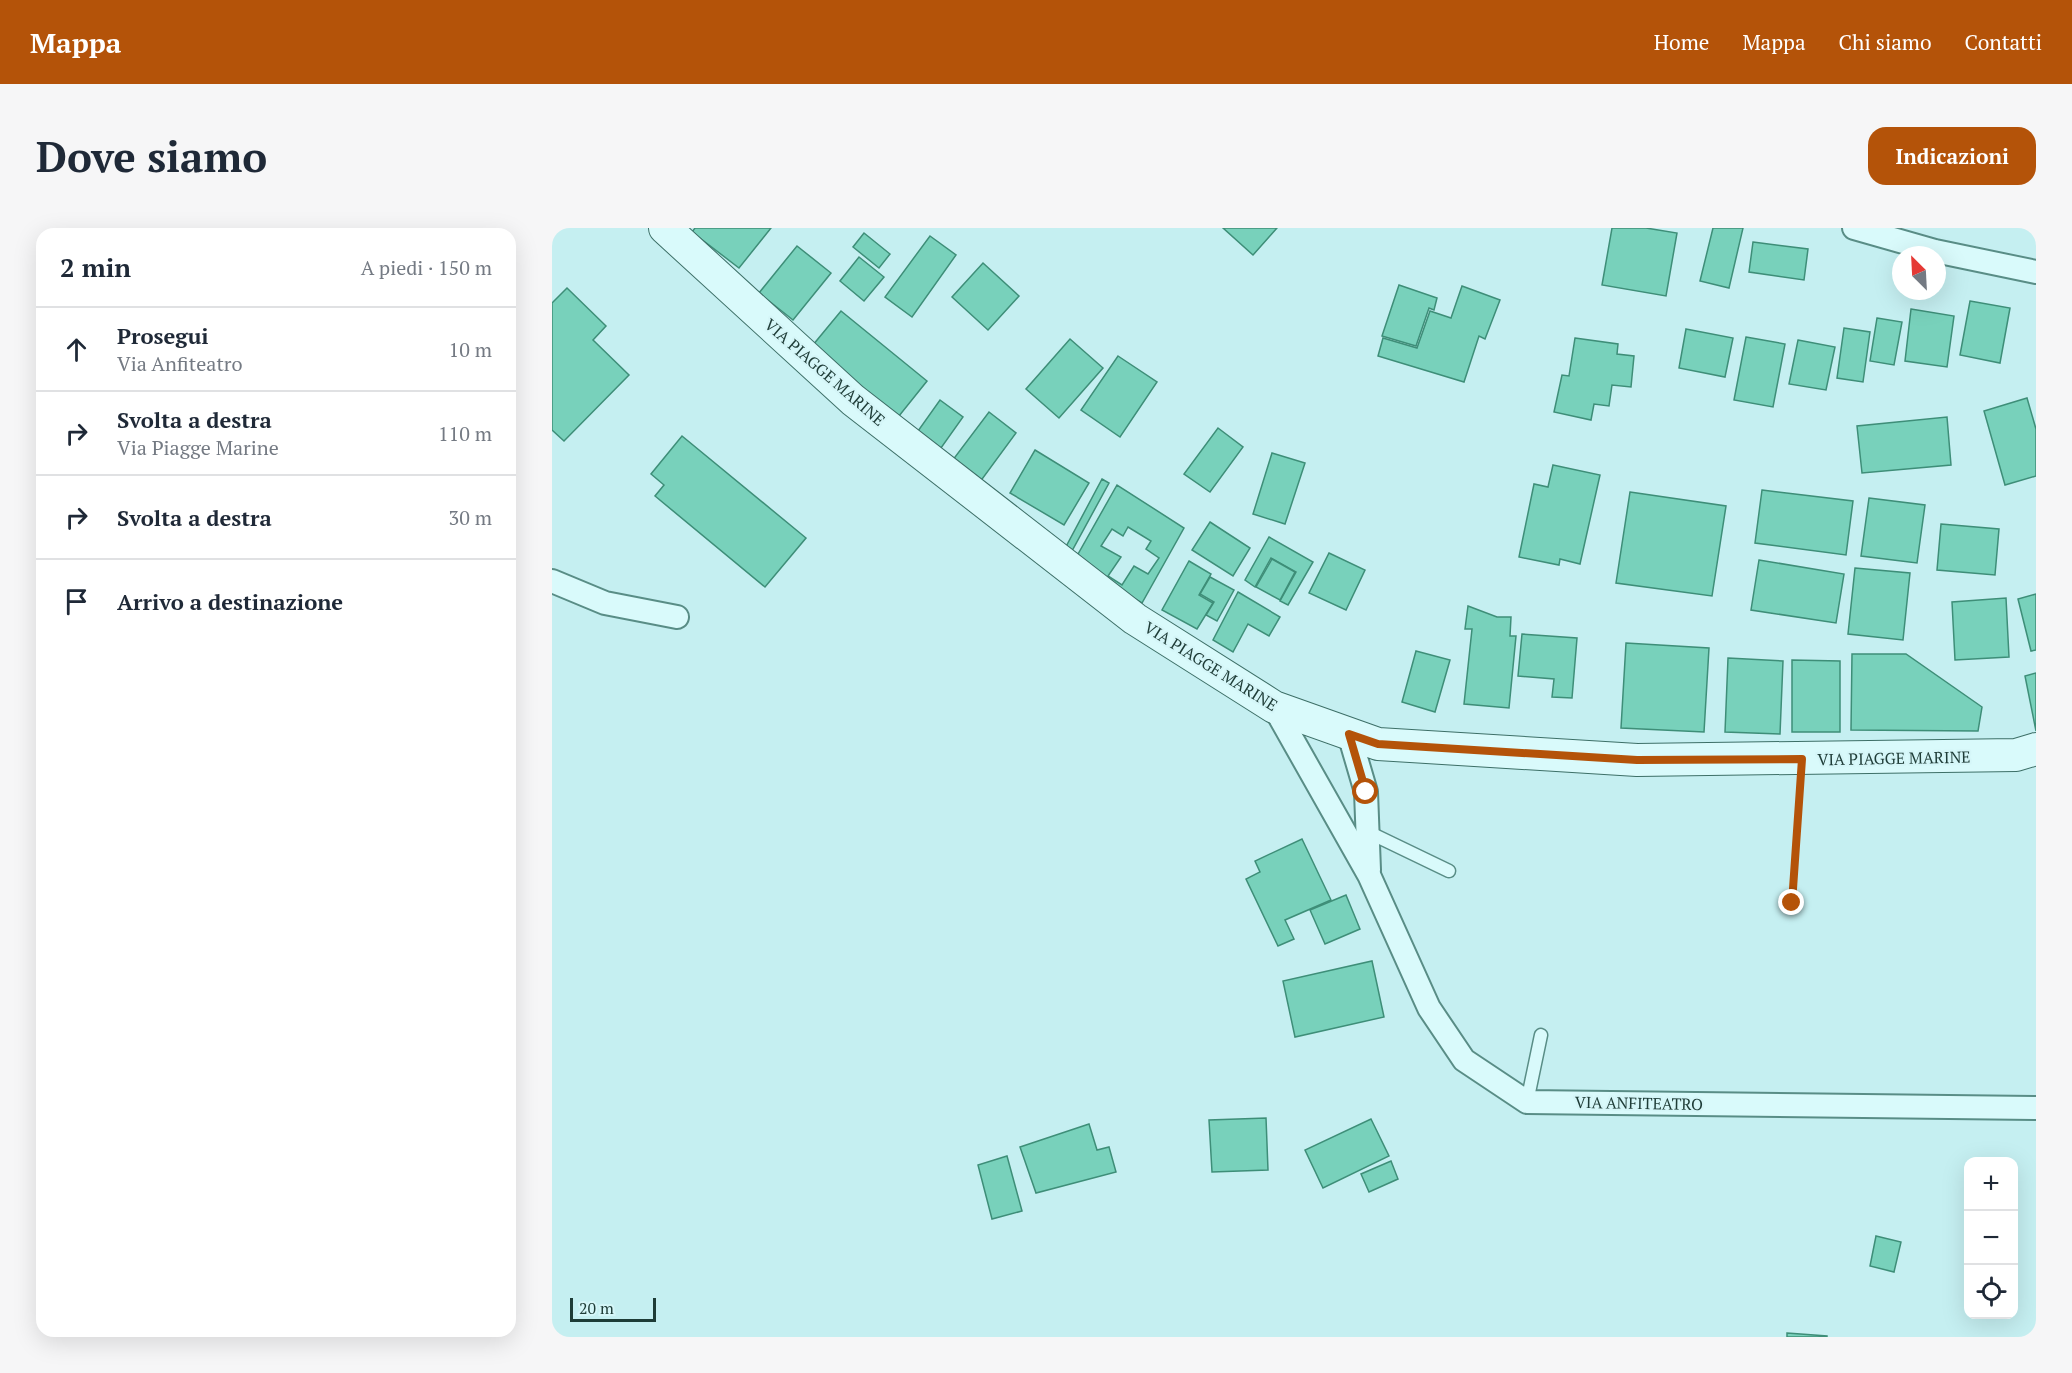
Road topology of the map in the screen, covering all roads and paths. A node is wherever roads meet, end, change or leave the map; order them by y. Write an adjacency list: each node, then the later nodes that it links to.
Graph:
1 (665, 228): 6 (street, VIA PIAGGE MARINE)
2 (1854, 228): 3 (street)
3 (2036, 272)
4 (552, 581): 5 (street)
5 (677, 617)
6 (1274, 707): 7 (street, VIA PIAGGE MARINE); 12 (street)
7 (1349, 734): 9 (street, VIA PIAGGE MARINE); 10 (street)
8 (2036, 749): 9 (street, VIA PIAGGE MARINE)
9 (1802, 759): 13 (path)
10 (1368, 832): 11 (lane); 12 (street)
11 (1449, 871)
12 (1369, 875): 15 (street)
13 (1792, 903)
14 (1541, 1035): 15 (lane)
15 (1527, 1102): 16 (street, VIA ANFITEATRO)
16 (2036, 1108)

